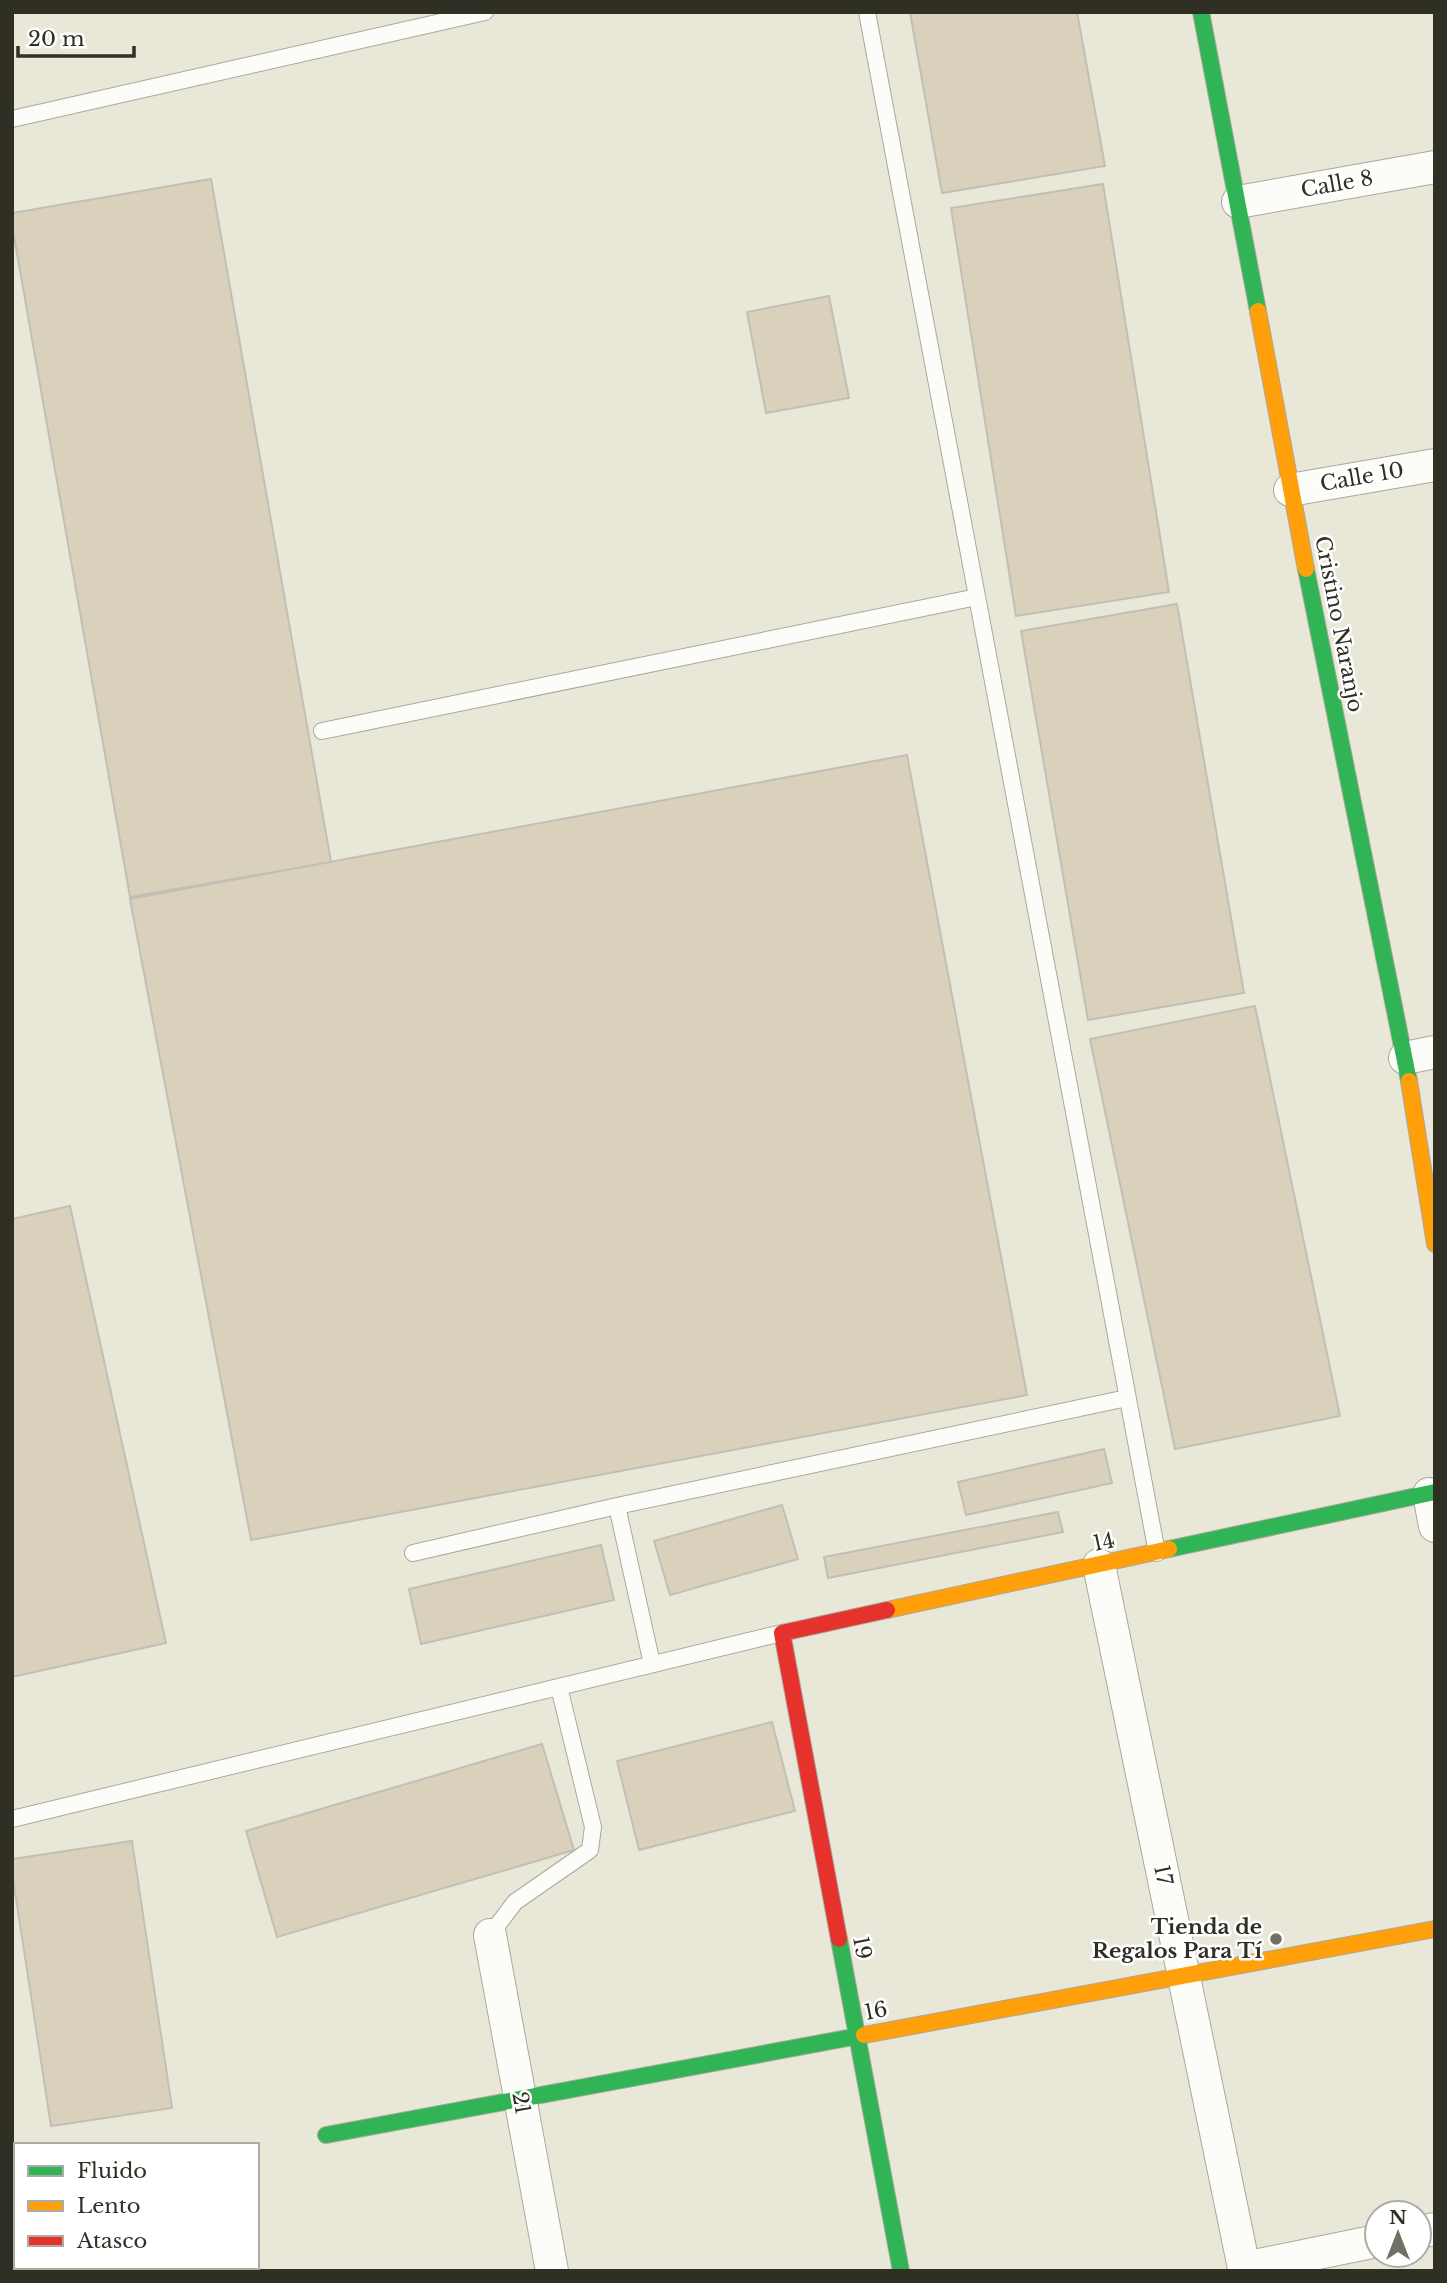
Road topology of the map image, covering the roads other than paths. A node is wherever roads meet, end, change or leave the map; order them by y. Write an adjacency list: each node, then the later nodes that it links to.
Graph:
1 (485, 12): 4 (lane)
2 (867, 12): 9 (lane)
3 (1201, 12): 6 (street, Cristino Naranjo)
4 (12, 119)
5 (1435, 167): 6 (street, Calle 8)
6 (1238, 202): 8 (street, Cristino Naranjo)
7 (1435, 465): 8 (street, Calle 10)
8 (1290, 490): 11 (street, Cristino Naranjo)
9 (977, 597): 10 (lane); 13 (lane)
10 (322, 731)
11 (1420, 1055): 12 (street, Cristino Naranjo)
12 (1435, 1244)
13 (1127, 1398): 15 (lane); 18 (lane)
14 (1432, 1493): 16 (street); 18 (street, 14)
15 (617, 1507): 17 (lane); 21 (lane)
16 (1435, 1526)
17 (413, 1552)
18 (1157, 1552): 19 (street, 14)
19 (1098, 1565): 20 (street, 14); 26 (street, 17)
20 (782, 1633): 21 (lane); 27 (street, 19)
21 (652, 1664): 22 (lane)
22 (559, 1687): 23 (lane); 25 (lane)
23 (12, 1819)
24 (1435, 1929): 26 (street, 16)
25 (490, 1935): 28 (street, 21)
26 (1184, 1976): 27 (street, 16); 30 (street, 17)
27 (857, 2036): 28 (street, 16); 32 (street, 19)
28 (520, 2099): 29 (street, 16); 31 (street, 21)
29 (326, 2135)
30 (1363, 2244)
31 (552, 2271)
32 (901, 2271)

